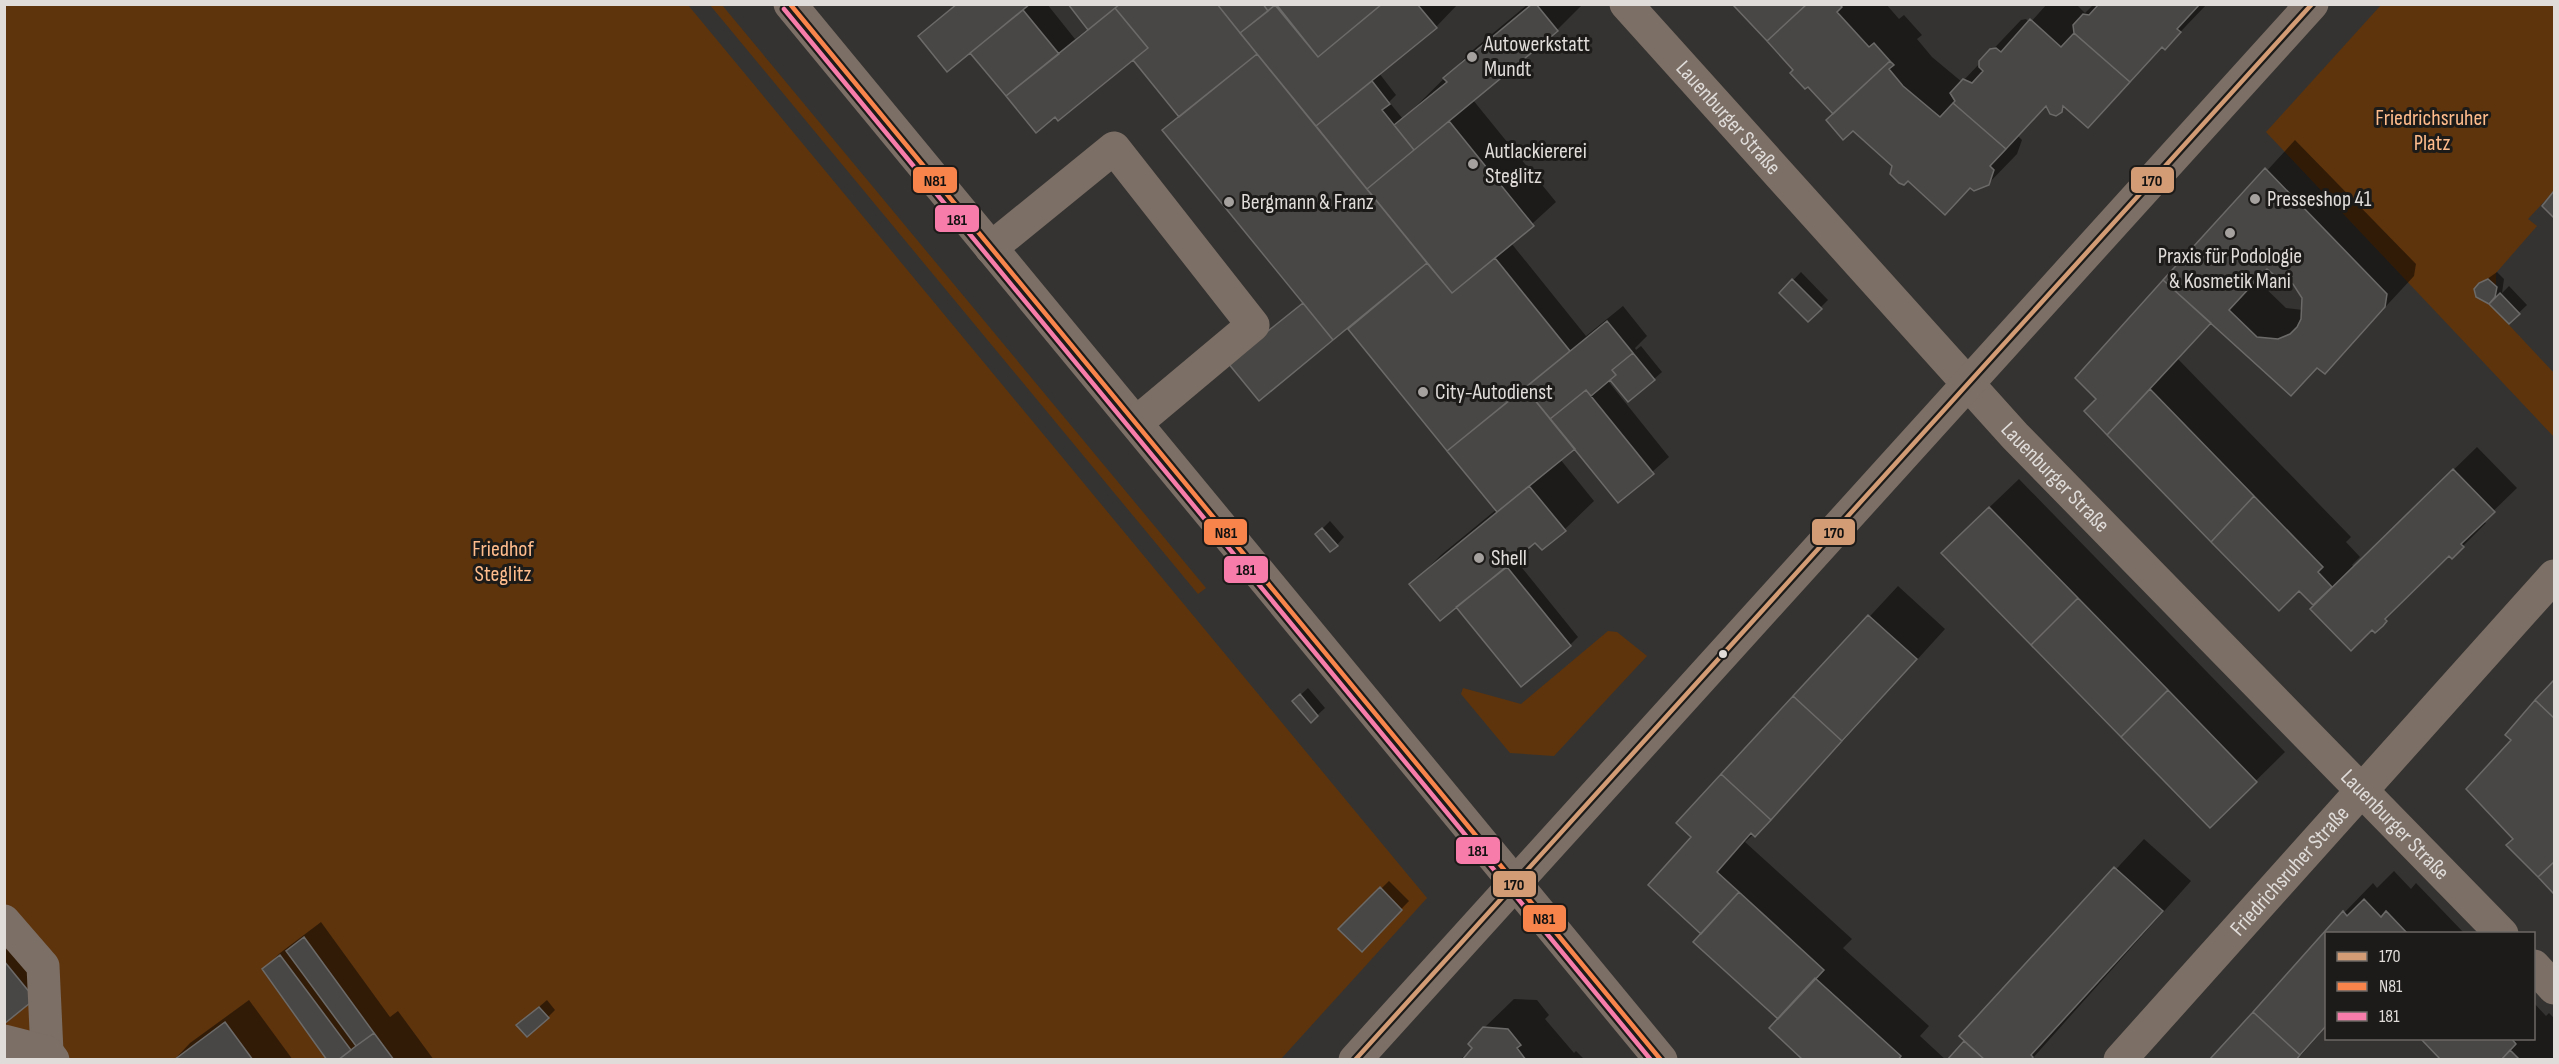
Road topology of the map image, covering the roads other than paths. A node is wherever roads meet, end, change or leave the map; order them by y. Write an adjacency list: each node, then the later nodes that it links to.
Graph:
1 (790, 4): 4 (street)
2 (1626, 4): 5 (street, Lauenburger Straße)
3 (2312, 4): 5 (street)
4 (992, 249): 6 (street); 6 (street)
5 (1967, 382): 8 (street, Lauenburger Straße); 9 (street)
6 (1136, 423): 9 (street)
7 (2554, 576): 8 (street, Friedrichsruher Straße)
8 (2362, 791): 11 (street, Lauenburger Straße); 18 (street, Friedrichsruher Straße)
9 (1515, 881): 16 (street); 17 (street)
10 (4, 921): 15 (street)
11 (2501, 932)
12 (2535, 967): 13 (street)
13 (2554, 988)
14 (4, 1041): 15 (street)
15 (50, 1056)
16 (1355, 1059)
17 (1661, 1059)
18 (2120, 1059)

